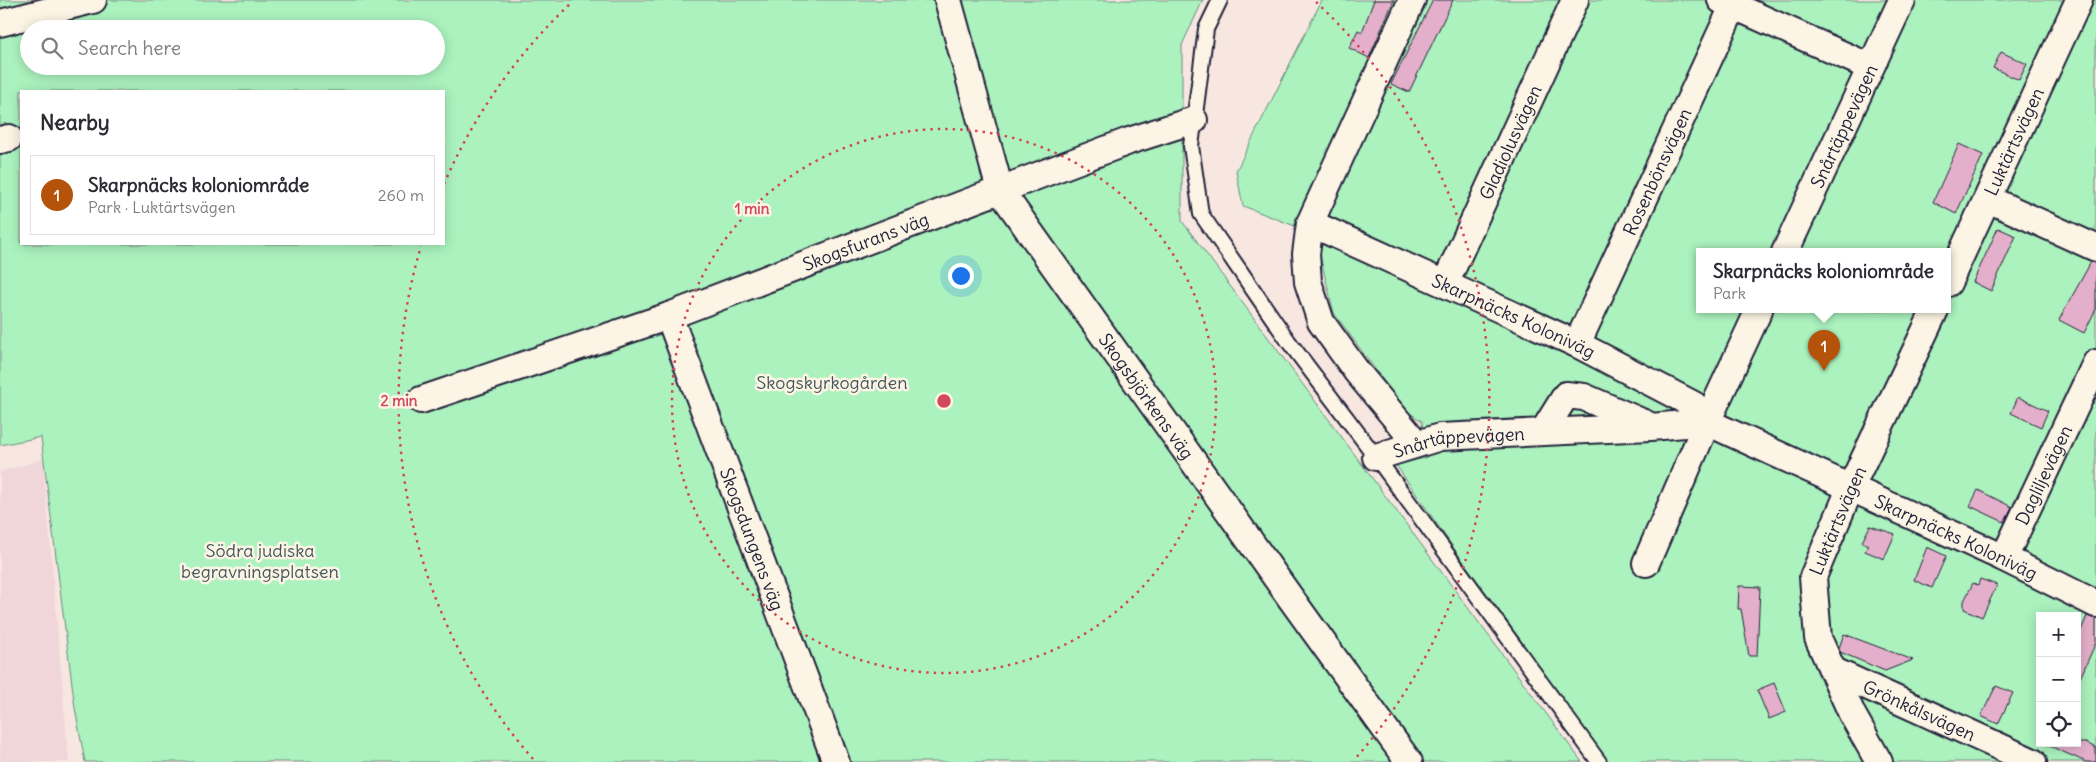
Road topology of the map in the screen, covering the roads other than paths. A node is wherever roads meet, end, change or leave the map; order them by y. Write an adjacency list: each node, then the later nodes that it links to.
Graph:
1 (93, 0): 9 (street)
2 (948, 0): 12 (street, Skogsbjörkens väg)
3 (1220, 0): 11 (lane)
4 (1412, 0): 14 (street)
5 (1575, 0): 18 (street, Gladiolusvägen)
6 (1902, 0): 10 (street, Snårtäppevägen)
7 (2079, 0): 13 (street, Luktärtsvägen)
8 (1731, 2): 10 (street); 22 (street, Rosenbönsvägen)
9 (0, 23)
10 (1870, 68): 15 (street, Snårtäppevägen)
11 (1194, 120): 12 (street, Skogsfurans väg); 29 (lane)
12 (1000, 190): 21 (street, Skogsfurans väg); 36 (street, Skogsbjörkens väg)
13 (1988, 199): 16 (street); 17 (street, Luktärtsvägen)
14 (1310, 223): 18 (street, Skarpnäcks Koloniväg); 28 (street)
15 (1787, 248)
16 (2096, 248)
17 (1951, 277)
18 (1445, 284): 22 (street, Skarpnäcks Koloniväg)
19 (1757, 313): 25 (street)
20 (1934, 313): 30 (street, Luktärtsvägen)
21 (669, 316): 24 (street, Skogsfurans väg); 35 (street, Skogsdungens väg)
22 (1577, 344): 25 (street, Skarpnäcks Koloniväg)
23 (2096, 363): 31 (street, Dagliljevägen)
24 (421, 400)
25 (1707, 422): 26 (street, Snårtäppevägen); 30 (street, Skarpnäcks Koloniväg); 32 (street)
26 (1651, 427): 27 (street, Snårtäppevägen); 27 (street, Snårtäppevägen)
27 (1542, 432): 28 (street, Snårtäppevägen)
28 (1417, 444): 29 (street, Snårtäppevägen)
29 (1376, 457): 37 (lane)
30 (1850, 489): 31 (street, Skarpnäcks Koloniväg); 34 (street, Luktärtsvägen)
31 (2004, 558): 33 (street, Skarpnäcks Koloniväg)
32 (1646, 562)
33 (2096, 604)
34 (1834, 671): 38 (street, Luktärtsvägen); 39 (street, Grönkålsvägen)
35 (836, 762)
36 (1409, 762)
37 (1599, 762)
38 (1878, 762)
39 (2032, 762)

